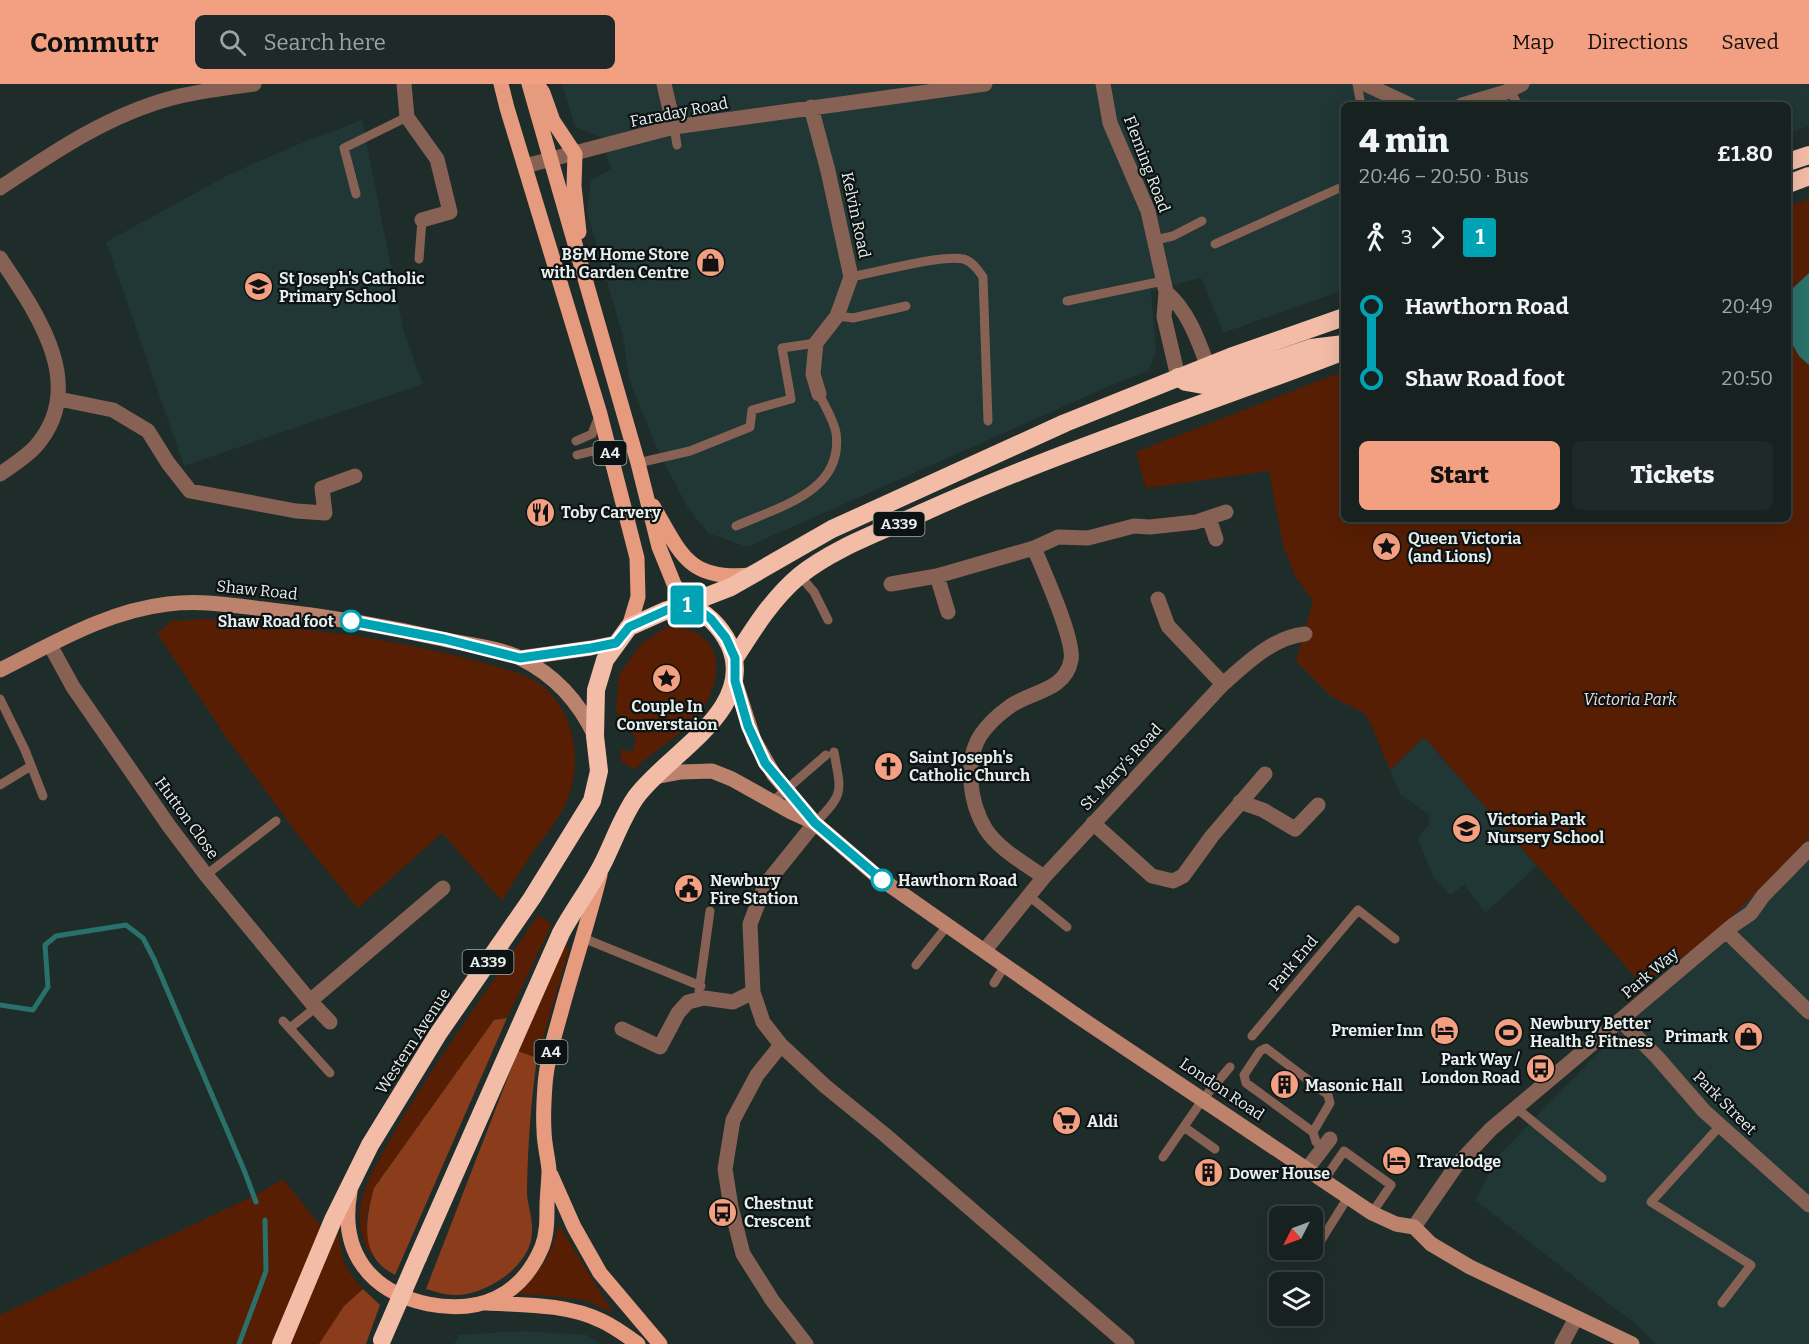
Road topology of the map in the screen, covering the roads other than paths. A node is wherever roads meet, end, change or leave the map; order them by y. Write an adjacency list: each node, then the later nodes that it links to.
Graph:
1 (254, 84): 12 (street)
2 (404, 84): 18 (street)
3 (501, 84): 25 (main road, A4)
4 (529, 84): 23 (main road, A4)
5 (537, 84): 21 (main road)
6 (664, 84): 19 (street)
7 (985, 84): 17 (street, Faraday Road)
8 (1103, 84): 33 (street, Fleming Road)
9 (1357, 84): 13 (lane)
10 (1365, 84): 14 (street)
11 (1516, 87): 15 (street); 16 (lane)
12 (169, 91): 29 (street)
13 (1360, 102)
14 (1404, 102)
15 (1471, 102)
16 (1518, 102)
17 (811, 107): 19 (street, Faraday Road); 38 (street, Kelvin Road)
18 (406, 117): 30 (lane); 31 (street)
19 (674, 128): 20 (lane); 21 (street, Faraday Road)
20 (677, 145)
21 (575, 154): 23 (street, Faraday Road); 37 (main road)
22 (1809, 155): 24 (highway)
23 (549, 160): 25 (street, Faraday Road); 37 (main road, A4)
24 (1791, 161)
25 (525, 166): 51 (main road, A4)
26 (1809, 176): 27 (highway)
27 (1791, 183)
28 (1341, 187): 34 (lane)
29 (0, 188)
30 (356, 194)
31 (422, 220): 36 (lane)
32 (1202, 222): 33 (lane)
33 (1155, 240): 39 (street, Fleming Road)
34 (1215, 244)
35 (0, 258): 50 (street)
36 (419, 260)
37 (584, 276): 55 (main road, A4)
38 (851, 277): 42 (street, Kelvin Road); 52 (lane)
39 (1165, 286): 40 (lane); 47 (street, Fleming Road); 48 (street, Fleming Road)
40 (1067, 301)
41 (906, 306): 42 (lane)
42 (837, 316): 44 (street, Kelvin Road)
43 (1341, 318): 48 (highway, A339)
44 (816, 344): 49 (street); 55 (lane)
45 (1341, 344): 48 (highway, A339)
46 (1341, 352): 48 (highway, A339)
47 (1178, 377): 48 (highway, A339); 65 (highway, A339)
48 (1213, 382): 66 (highway, A339)
49 (819, 394): 62 (lane)
50 (59, 399): 57 (street); 58 (street)
51 (600, 414): 53 (lane); 56 (main road, A4)
52 (988, 421)
53 (576, 441)
54 (577, 455): 56 (lane)
55 (638, 463): 59 (main road, A4)
56 (613, 465): 73 (main road, A4)
57 (0, 474)
58 (355, 476)
59 (646, 493): 65 (main road); 70 (main road, A4)
60 (1226, 512): 61 (street)
61 (1209, 518): 63 (street); 64 (street)
62 (736, 526)
63 (1216, 539)
64 (1034, 548): 67 (street); 99 (street)
65 (754, 575): 70 (highway, A339)
66 (800, 576): 72 (lane); 78 (highway, A339)
67 (937, 576): 68 (street); 71 (street)
68 (891, 584)
69 (1158, 599): 81 (street)
70 (687, 604): 73 (highway, A339); 78 (highway)
71 (948, 612)
72 (828, 620)
73 (629, 627): 75 (highway, A339)
74 (1305, 634): 81 (street, St. Mary's Road)
75 (616, 643): 77 (street, Shaw Road); 83 (highway, A339)
76 (50, 645): 77 (street, Shaw Road); 79 (street, Shaw Road); 98 (street, Hutton Close)
77 (520, 658): 83 (street, Shaw Road)
78 (735, 658): 80 (highway)
79 (0, 670)
80 (735, 681): 86 (highway); 88 (street, London Road)
81 (1223, 684): 95 (street, St. Mary's Road)
82 (0, 699): 84 (lane)
83 (595, 736): 134 (highway, Western Avenue / A339)
84 (31, 766): 87 (lane); 89 (lane)
85 (1265, 774): 91 (street)
86 (655, 777): 90 (street, London Road); 97 (highway)
87 (0, 785)
88 (787, 789): 90 (lane); 94 (street, London Road); 94 (lane)
89 (43, 796)
90 (773, 801): 94 (street, London Road)
91 (1240, 802): 92 (street); 95 (street)
92 (1318, 805)
93 (276, 821): 98 (lane)
94 (815, 823): 103 (street, London Road); 113 (street)
95 (1093, 823): 99 (street, St. Mary's Road)
96 (1809, 849): 105 (street, Park Way)
97 (603, 864): 106 (main road, A4); 144 (highway, bridge)
98 (206, 875): 114 (street, Hutton Close)
99 (1044, 878): 101 (street, St. Mary's Road)
100 (443, 888): 114 (street)
101 (1029, 896): 104 (lane); 108 (street, St. Mary's Road)
102 (710, 911): 112 (lane)
103 (947, 926): 108 (street, London Road); 110 (lane)
104 (1067, 927)
105 (1727, 932): 115 (street); 116 (street, Park Way)
106 (583, 938): 112 (lane); 132 (main road, A4)
107 (1395, 939): 119 (lane, Park End)
108 (985, 950): 109 (street, London Road)
109 (1006, 964): 111 (lane); 123 (street, London Road)
110 (916, 965)
111 (994, 983)
112 (699, 992): 113 (street); 118 (street)
113 (753, 993): 120 (street)
114 (312, 1004): 117 (street, Hutton Close); 122 (lane)
115 (1809, 1012)
116 (1621, 1021): 124 (street, Park Way); 125 (street, Park Street)
117 (330, 1022)
118 (622, 1029)
119 (1252, 1036)
120 (781, 1045): 148 (street); 149 (street)
121 (1230, 1067): 123 (lane)
122 (330, 1073)
123 (1203, 1099): 126 (lane); 131 (street, London Road)
124 (1515, 1107): 133 (lane); 139 (street, Park Way)
125 (1720, 1126): 137 (street, Park Street); 142 (lane)
126 (1184, 1127): 129 (lane); 130 (lane)
127 (1313, 1132): 127 (lane); 128 (lane)
128 (1327, 1144): 131 (street)
129 (1215, 1149)
130 (1163, 1157)
131 (1307, 1169): 135 (street, London Road)
132 (549, 1170): 141 (main road, A4); 147 (main road, A4)
133 (1602, 1178)
134 (352, 1180): 141 (main road, A4); 145 (highway, Western Avenue / A339)
135 (1324, 1180): 136 (street, London Road); 138 (lane)
136 (1348, 1197): 138 (street, London Road); 140 (lane)
137 (1809, 1205)
138 (1372, 1213): 139 (street, London Road)
139 (1414, 1227): 143 (street, London Road)
140 (1323, 1237)
141 (487, 1303): 146 (main road, A4)
142 (1722, 1303)
143 (1576, 1318): 150 (street); 151 (street, London Road)
144 (381, 1342)
145 (281, 1344)
146 (638, 1344)
147 (660, 1344)
148 (806, 1344)
149 (1127, 1344)
150 (1562, 1344)
151 (1632, 1344)

